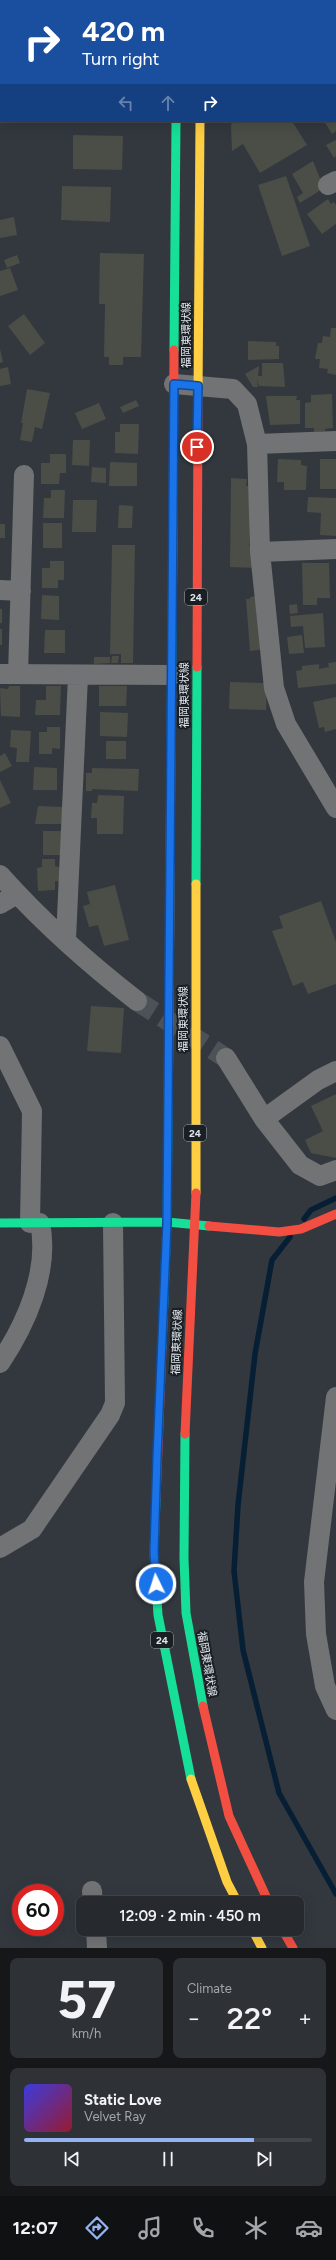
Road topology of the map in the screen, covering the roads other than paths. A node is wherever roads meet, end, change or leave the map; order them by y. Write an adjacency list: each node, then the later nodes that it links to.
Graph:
1 (176, 122): 3 (main road, 福岡東環状線 / 24)
2 (200, 122): 4 (main road, 福岡東環状線 / 24)
3 (174, 384): 4 (street); 13 (main road, 福岡東環状線 / 24)
4 (198, 386): 6 (street); 31 (main road, 福岡東環状線 / 24)
5 (336, 441): 6 (street)
6 (258, 444): 9 (street)
7 (24, 475): 11 (street)
8 (336, 549): 9 (street)
9 (260, 552): 15 (street)
10 (0, 590): 11 (street)
11 (21, 591): 12 (street)
12 (9, 674): 14 (street)
13 (172, 675): 14 (street); 27 (main road, 福岡東環状線 / 24)
14 (78, 676): 19 (street)
15 (336, 808)
16 (0, 875): 17 (street)
17 (17, 894): 18 (street); 19 (street)
18 (0, 904)
19 (66, 939): 20 (street)
20 (137, 1001)
21 (0, 1046): 29 (street)
22 (226, 1058): 24 (street)
23 (336, 1071): 24 (street)
24 (264, 1119): 25 (street)
25 (336, 1170)
26 (336, 1214): 31 (main road)
27 (167, 1222): 30 (main road); 31 (main road); 36 (main road, 福岡東環状線 / 24)
28 (0, 1223): 29 (main road)
29 (35, 1223): 30 (main road); 32 (street)
30 (114, 1223): 34 (street)
31 (194, 1225): 37 (main road, 福岡東環状線 / 24)
32 (3, 1355)
33 (336, 1397): 35 (street)
34 (0, 1548)
35 (336, 1710)
36 (234, 1896)
37 (266, 1896)
38 (96, 1936): 41 (street)
39 (256, 1936): 42 (main road)
40 (286, 1936): 43 (main road)
41 (97, 1948)
42 (262, 1948)
43 (292, 1948)

